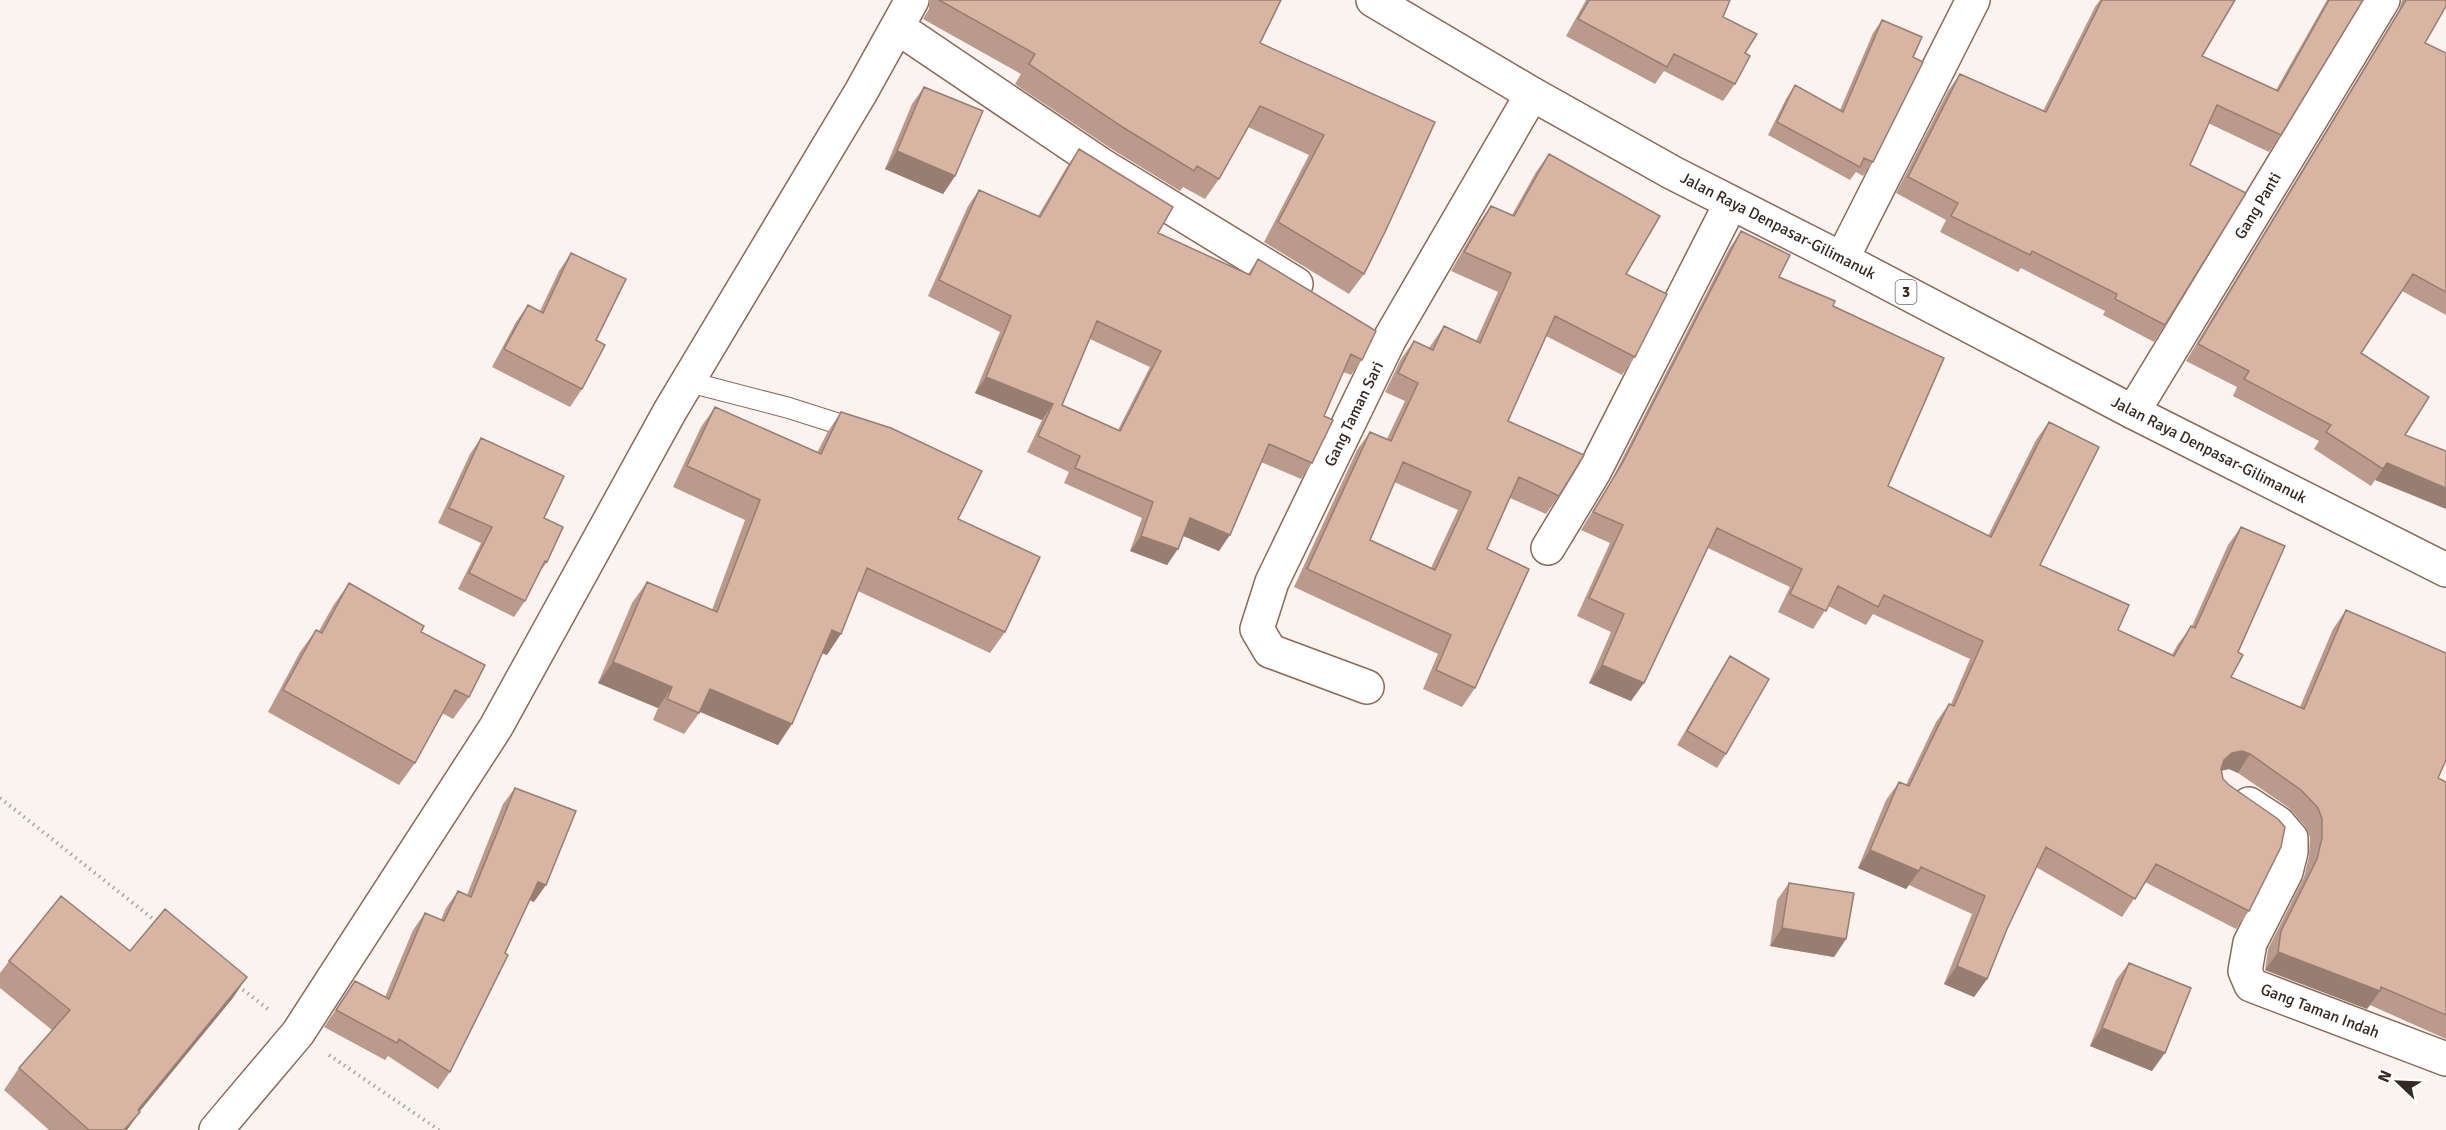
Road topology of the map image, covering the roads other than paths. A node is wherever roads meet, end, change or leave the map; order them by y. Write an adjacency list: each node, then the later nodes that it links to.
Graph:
1 (1373, 0): 5 (main road, Jalan Raya Denpasar-Gilimanuk / 3)
2 (1973, 0): 7 (main road)
3 (2383, 0): 12 (main road, Gang Panti)
4 (904, 13): 8 (main road); 11 (main road)
5 (1532, 94): 6 (main road, Jalan Raya Denpasar-Gilimanuk / 3); 10 (main road, Gang Taman Sari)
6 (1731, 203): 7 (main road, Jalan Raya Denpasar-Gilimanuk / 3); 14 (main road)
7 (1842, 259): 12 (main road, Jalan Raya Denpasar-Gilimanuk / 3)
8 (1319, 298)
9 (1359, 322): 10 (main road)
10 (1389, 340): 16 (main road, Gang Taman Sari)
11 (689, 382): 13 (lane); 19 (main road)
12 (2133, 412): 15 (main road, Jalan Raya Denpasar-Gilimanuk / 3)
13 (876, 436)
14 (1548, 548)
15 (2446, 570)
16 (1367, 687)
17 (2227, 788): 18 (main road, Gang Taman Indah)
18 (2446, 1059)
19 (216, 1130)

